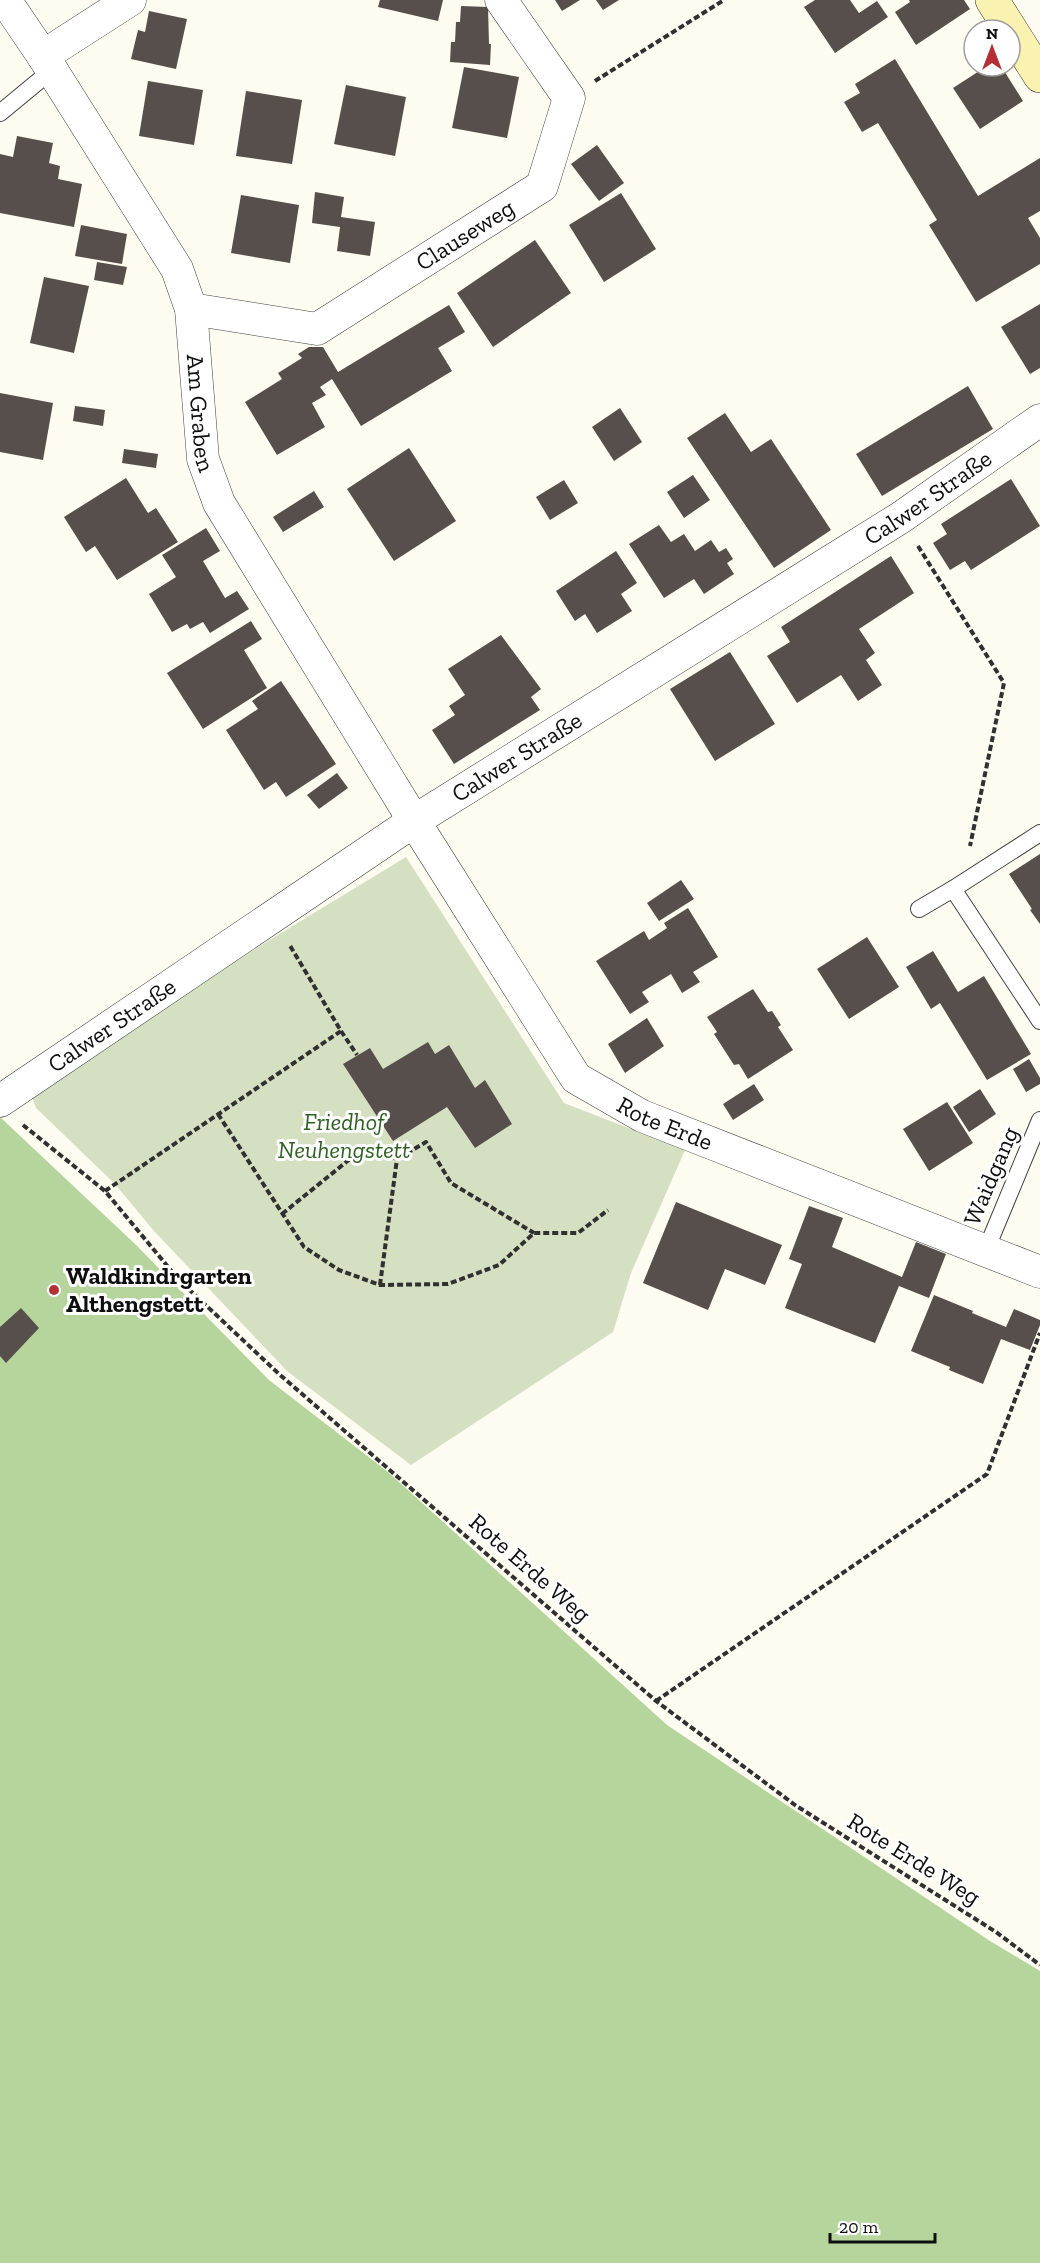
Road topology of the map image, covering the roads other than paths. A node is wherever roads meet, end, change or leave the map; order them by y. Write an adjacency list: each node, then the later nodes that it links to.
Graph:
1 (5, 0): 5 (street, Am Graben)
2 (130, 0): 5 (street)
3 (501, 0): 8 (street, Clauseweg)
4 (992, 0): 6 (street)
5 (48, 63): 7 (lane); 8 (street, Am Graben)
6 (1040, 76)
7 (0, 112)
8 (191, 309): 10 (street, Am Graben)
9 (1040, 420): 10 (street, Calwer Straße)
10 (414, 821): 15 (street, Calwer Straße); 17 (street, Rote Erde)
11 (1040, 833): 12 (lane)
12 (953, 889): 13 (lane); 14 (lane)
13 (920, 909)
14 (1040, 1021)
15 (0, 1101)
16 (1040, 1120): 17 (lane, Waidgang)
17 (986, 1250): 18 (street, Rote Erde)
18 (1040, 1272)

